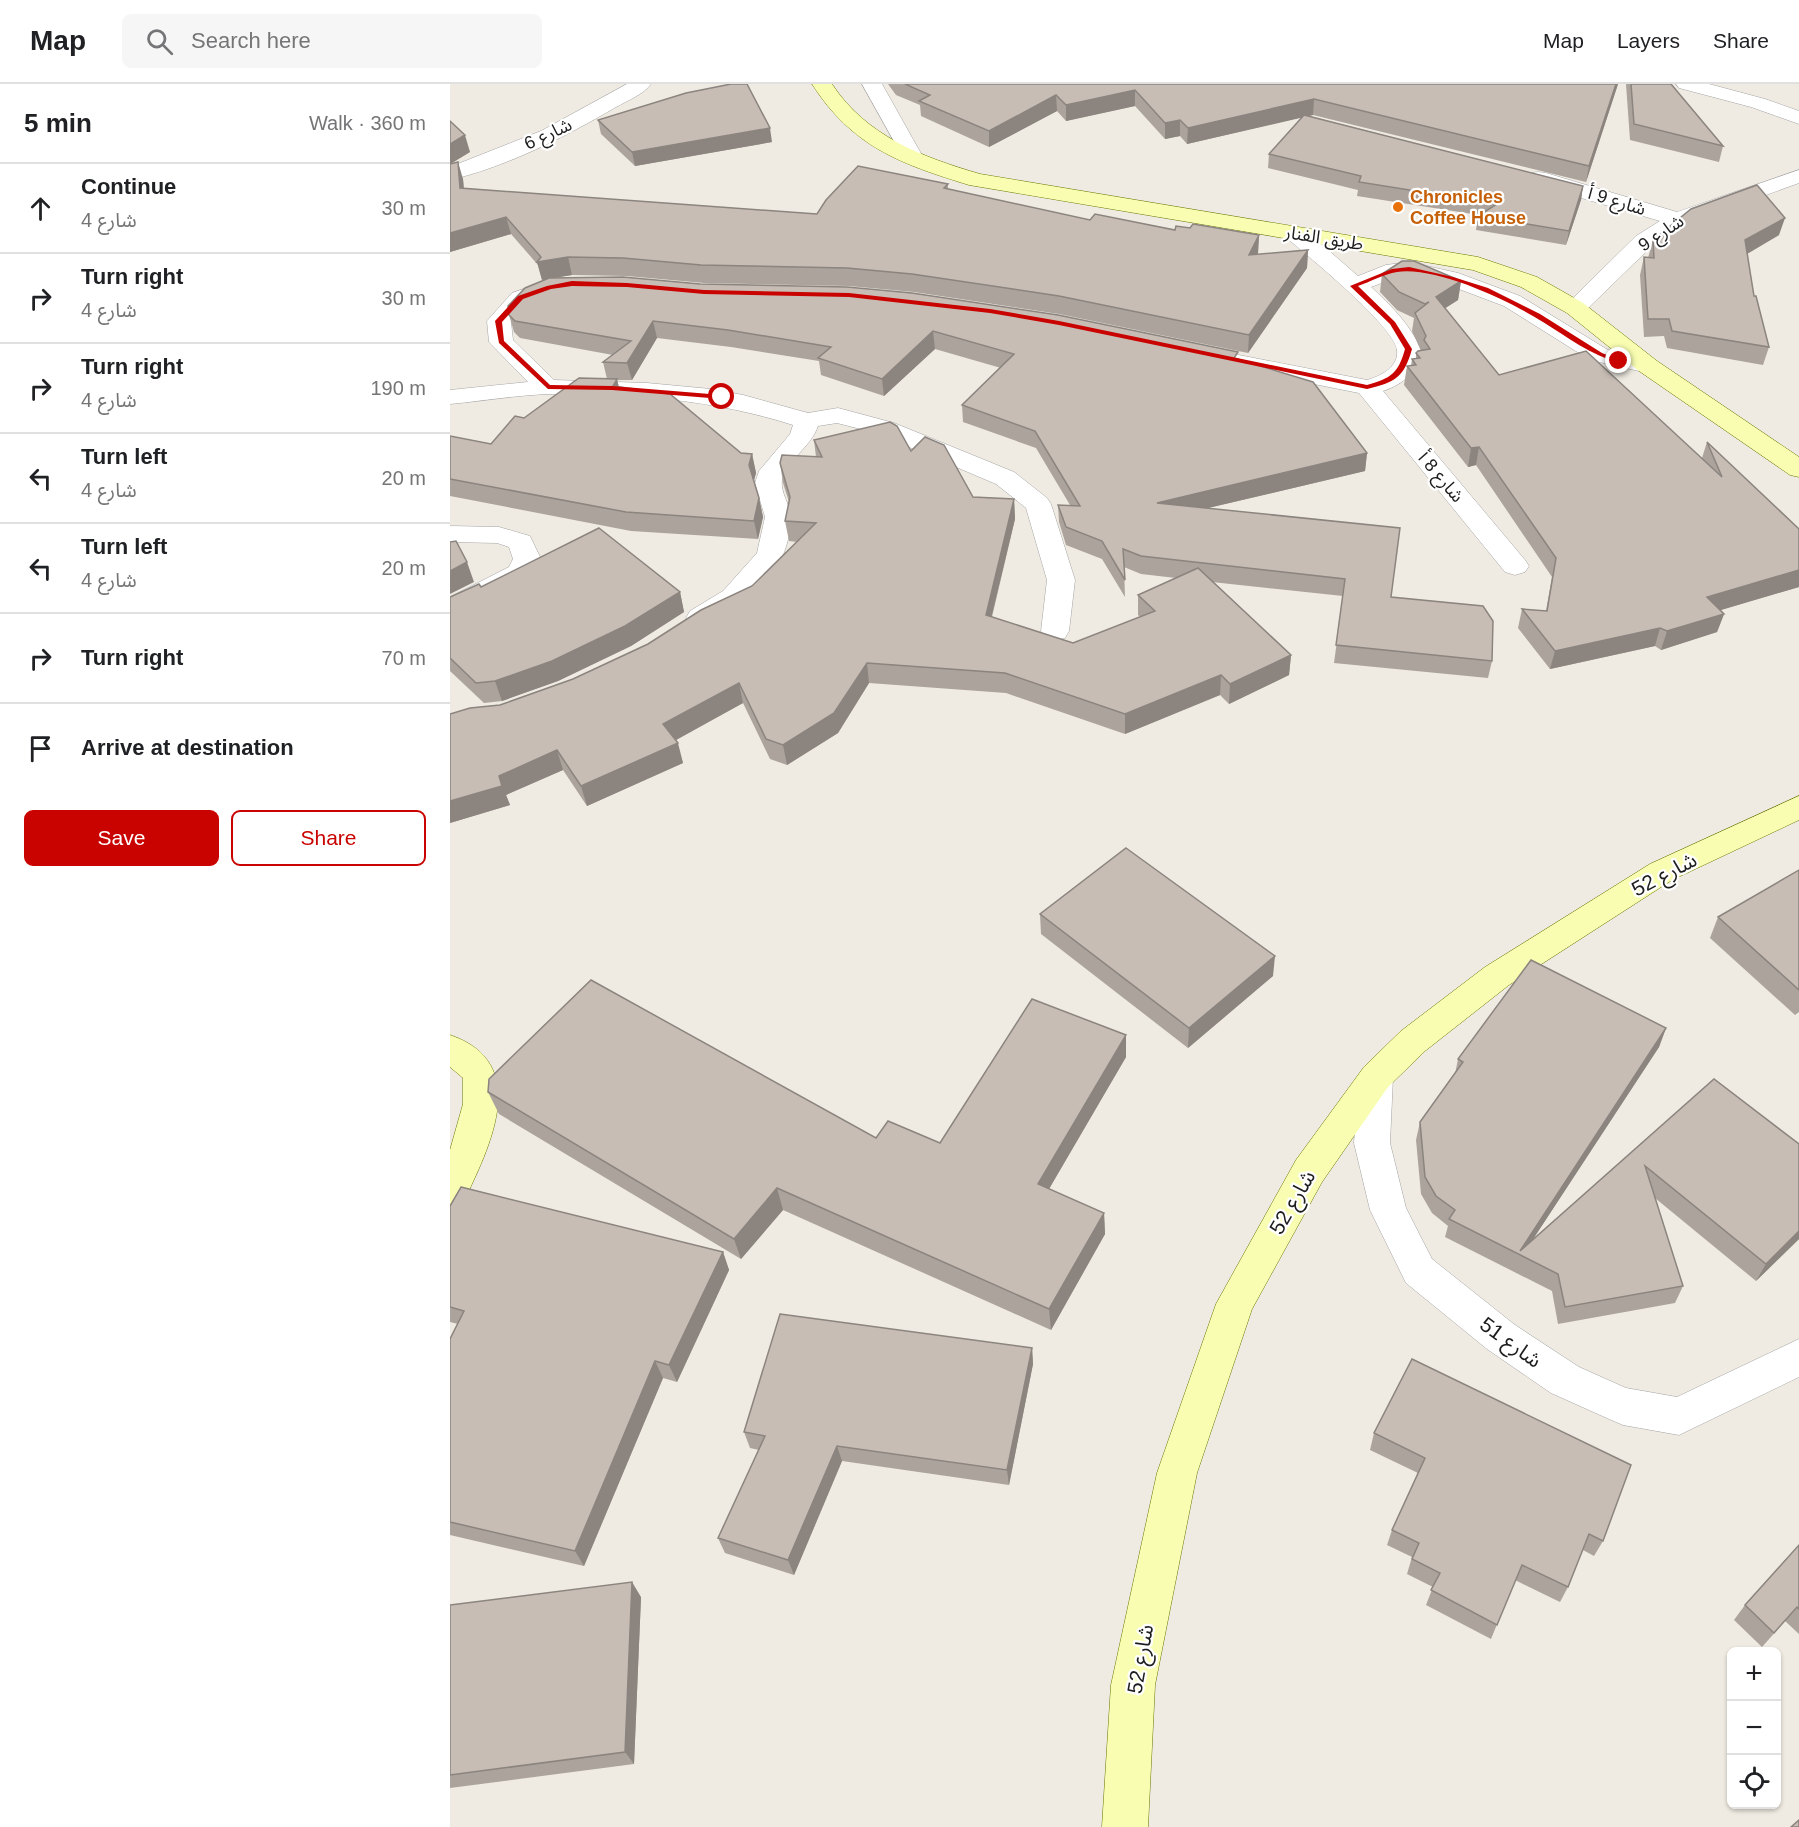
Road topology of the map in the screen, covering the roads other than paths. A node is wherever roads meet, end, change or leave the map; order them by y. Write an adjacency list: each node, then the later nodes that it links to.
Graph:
1 (641, 84): 8 (street, شارع 6)
2 (822, 84): 6 (street, طريق الفنار)
3 (872, 84): 6 (street)
4 (1686, 84): 5 (street)
5 (1799, 118)
6 (912, 158): 11 (street, طريق الفنار)
7 (1517, 173): 10 (street, شارع 9 أ)
8 (450, 174)
9 (1799, 176): 10 (street, شارع 9)
10 (1678, 219): 14 (street, شارع 9)
11 (1296, 234): 13 (street); 14 (street, طريق الفنار)
12 (567, 284): 17 (street)
13 (1353, 286): 16 (street); 18 (street)
14 (1575, 308): 16 (street, طريق الفنار)
15 (1192, 352): 18 (street)
16 (1647, 366): 21 (street, طريق الفنار)
17 (548, 387): 19 (street); 20 (street)
18 (1367, 387): 23 (street, شارع 8 أ)
19 (450, 397)
20 (807, 421): 25 (street); 26 (street)
21 (1799, 469)
22 (450, 534): 24 (street)
23 (1515, 566)
24 (450, 609)
25 (682, 630)
26 (1055, 631)
27 (1799, 807): 29 (street, شارع 52)
28 (450, 1049): 30 (street)
29 (1376, 1077): 31 (street, شارع 51); 32 (street, شارع 52)
30 (450, 1192)
31 (1799, 1357)
32 (1125, 1827)

